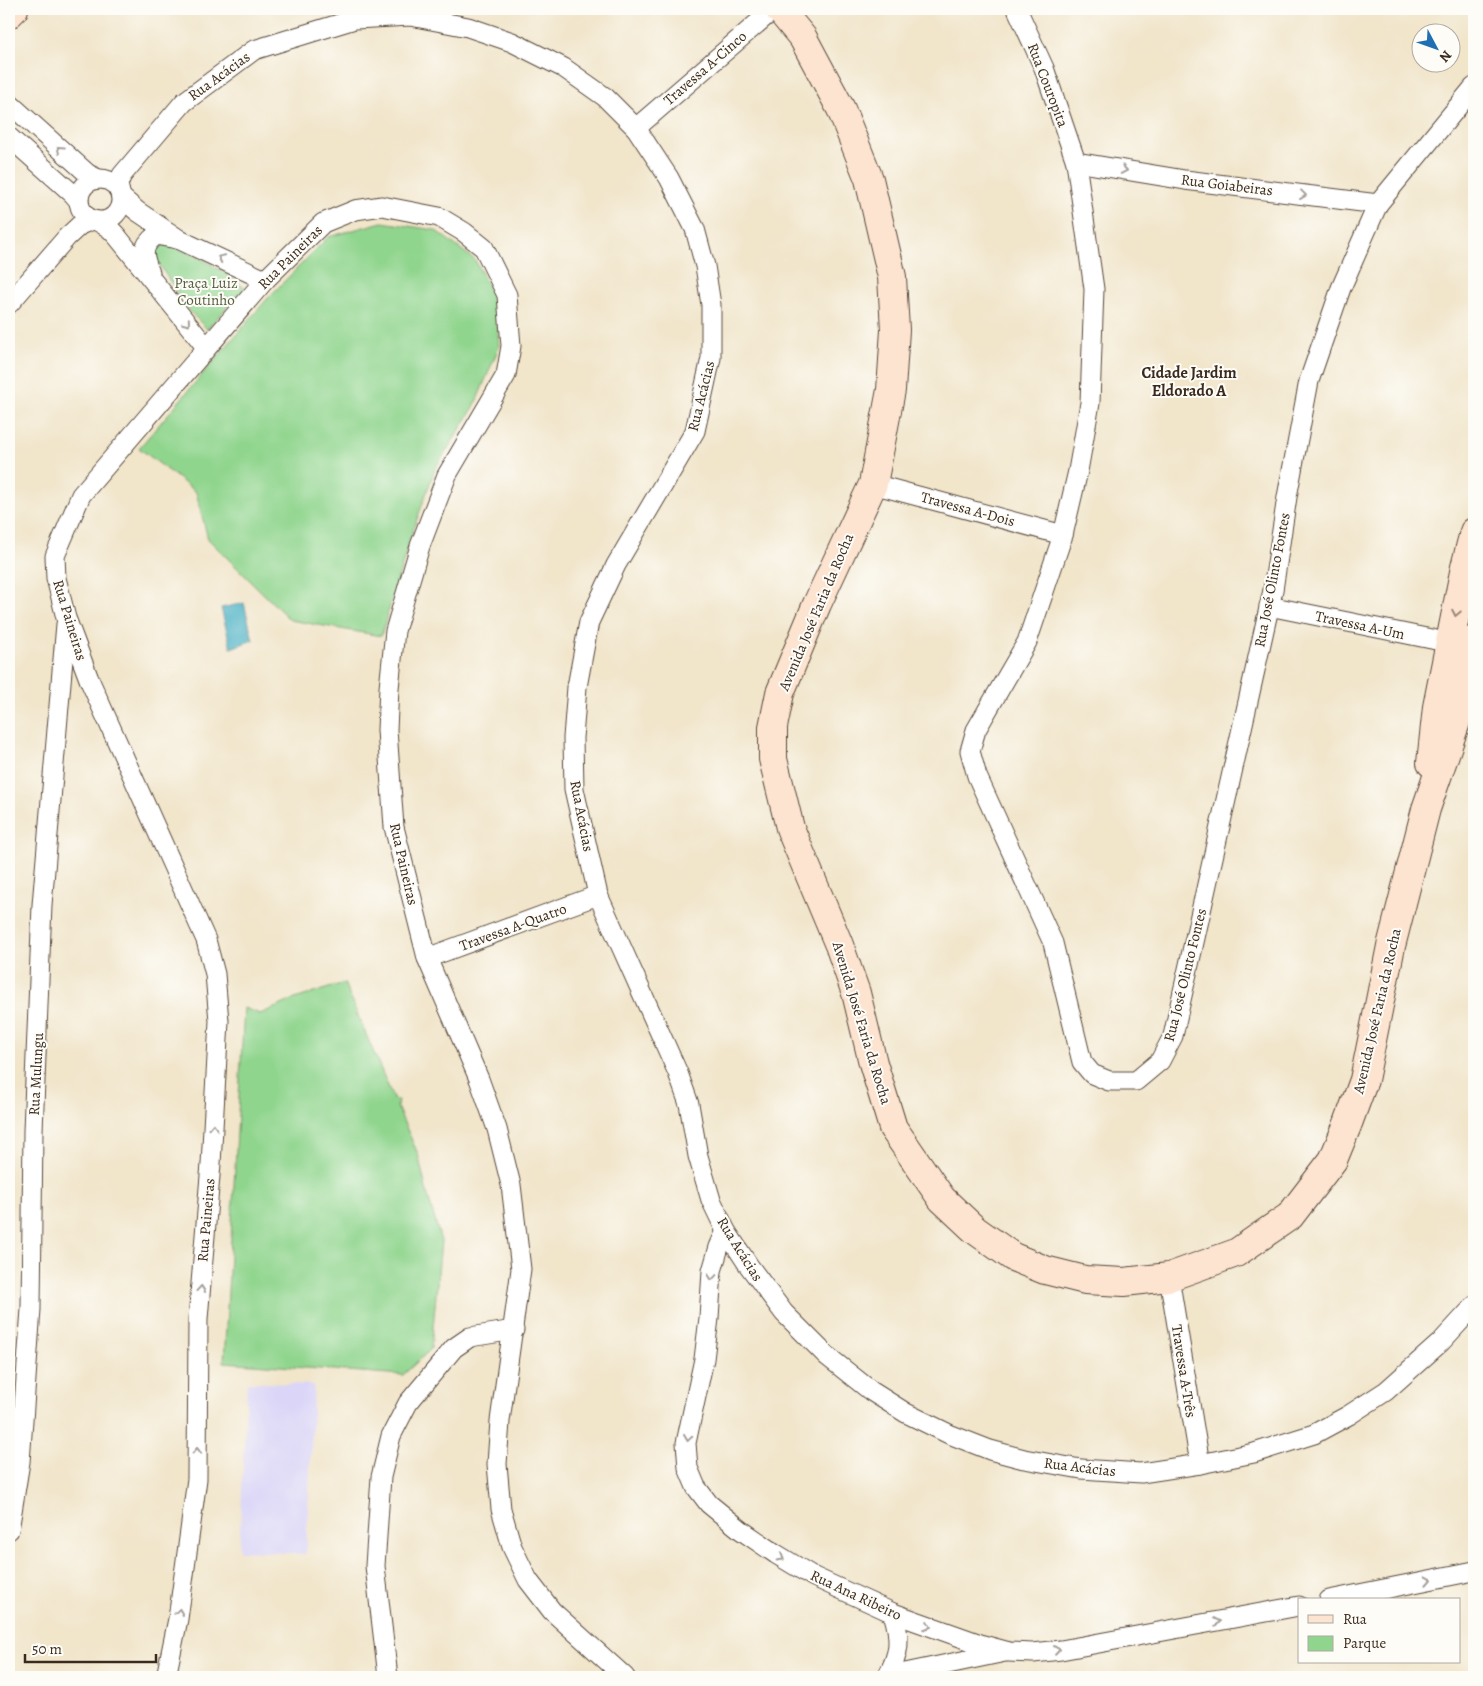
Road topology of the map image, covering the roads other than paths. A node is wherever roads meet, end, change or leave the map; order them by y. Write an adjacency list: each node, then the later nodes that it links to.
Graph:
1 (14, 9): 5 (street)
2 (774, 9): 8 (street, Travessa A-Cinco)
3 (779, 9): 23 (street, Avenida José Faria da Rocha)
4 (1017, 9): 10 (street, Rua Couropita)
5 (9, 14)
6 (1474, 87): 15 (street, Rua José Olinto Fontes)
7 (9, 103): 12 (street, one-way to 7)
8 (636, 128): 11 (street, Rua Acácias); 30 (street, Rua Acácias)
9 (9, 137): 14 (street)
10 (1076, 162): 15 (street, Rua Goiabeiras, one-way to 15); 25 (street, Rua José Olinto Fontes)
11 (127, 168): 12 (street, Rua Acácias); 13 (street, Rua Acácias)
12 (101, 179): 13 (street); 14 (street)
13 (120, 195): 16 (street); 18 (street)
14 (79, 203): 16 (street); 17 (street)
15 (1378, 204): 26 (street, Rua José Olinto Fontes)
16 (95, 221): 17 (street); 19 (street)
17 (67, 237): 21 (street)
18 (180, 240): 19 (street); 20 (street, one-way to 18)
19 (151, 278): 22 (street, one-way to 22)
20 (265, 280): 22 (street, Rua Paineiras); 31 (street, Rua Paineiras)
21 (9, 304)
22 (206, 347): 27 (street, Rua Paineiras)
23 (873, 484): 25 (street, Travessa A-Dois); 33 (street, Avenida José Faria da Rocha)
24 (1474, 532): 28 (street, Avenida José Faria da Rocha, one-way to 28)
25 (1063, 535): 26 (street, Rua José Olinto Fontes)
26 (1269, 606): 28 (street, Travessa A-Um)
27 (66, 618): 37 (street, Rua Mulungu); 43 (street, Rua Paineiras, one-way to 27)
28 (1462, 641): 29 (street, Avenida José Faria da Rocha); 29 (street, Avenida José Faria da Rocha)
29 (1426, 809): 33 (street, Avenida José Faria da Rocha)
30 (598, 895): 31 (street, Travessa A-Quatro); 32 (street, Rua Acácias)
31 (427, 958): 35 (street, Rua Paineiras)
32 (726, 1231): 36 (street, Rua Acácias); 41 (street, Rua Ana Ribeiro, one-way to 41)
33 (1169, 1277): 36 (street, Travessa A-Três)
34 (1474, 1306): 36 (street, Rua Acácias)
35 (514, 1330): 44 (street); 45 (street, Rua Paineiras)
36 (1200, 1464)
37 (9, 1530)
38 (1474, 1571): 39 (street, one-way to 38)
39 (1339, 1598)
40 (1298, 1606): 42 (street, Rua Ana Ribeiro, one-way to 40)
41 (893, 1614): 42 (street, Rua Ana Ribeiro, one-way to 42); 46 (street)
42 (1009, 1652): 46 (street)
43 (166, 1677)
44 (388, 1677)
45 (625, 1677)
46 (886, 1677)

